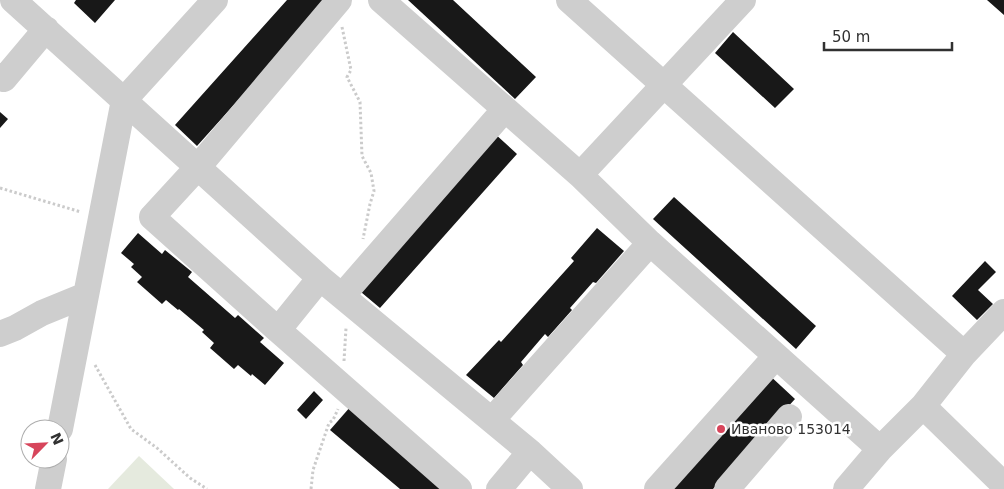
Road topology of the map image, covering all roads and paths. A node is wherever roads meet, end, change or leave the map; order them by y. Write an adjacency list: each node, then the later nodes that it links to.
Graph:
1 (13, 0): 7 (street)
2 (215, 0): 10 (street)
3 (381, 0): 11 (street)
4 (569, 0): 9 (street)
5 (743, 0): 9 (street)
6 (340, 10): 12 (street); 16 (path)
7 (46, 29): 8 (street); 10 (street)
8 (0, 76)
9 (664, 86): 13 (street); 25 (street)
10 (124, 100): 12 (street); 15 (street)
11 (505, 109): 13 (street); 20 (street)
12 (198, 167): 18 (street); 22 (street)
13 (580, 175): 17 (street)
14 (0, 188): 15 (path)
15 (101, 217): 19 (street)
16 (362, 241)
17 (650, 243): 26 (street); 31 (street)
18 (320, 278): 20 (street); 22 (street)
19 (86, 295): 23 (street); 24 (street)
20 (342, 296): 27 (path); 31 (street)
21 (1004, 312): 25 (street)
22 (278, 330): 27 (street)
23 (78, 333): 30 (street); 37 (path)
24 (0, 334)
25 (964, 354): 28 (street)
26 (776, 356): 32 (street); 42 (street)
27 (343, 387): 38 (path); 39 (street)
28 (923, 406): 32 (street); 35 (street)
29 (789, 417): 43 (street)
30 (62, 419)
31 (492, 420): 33 (street)
32 (880, 450): 44 (street)
33 (530, 452): 40 (street); 41 (street)
34 (52, 469): 36 (street)
35 (1004, 485)
36 (48, 489)
37 (207, 489)
38 (311, 489)
39 (459, 489)
40 (499, 489)
41 (570, 489)
42 (658, 489)
43 (727, 489)
44 (846, 489)

